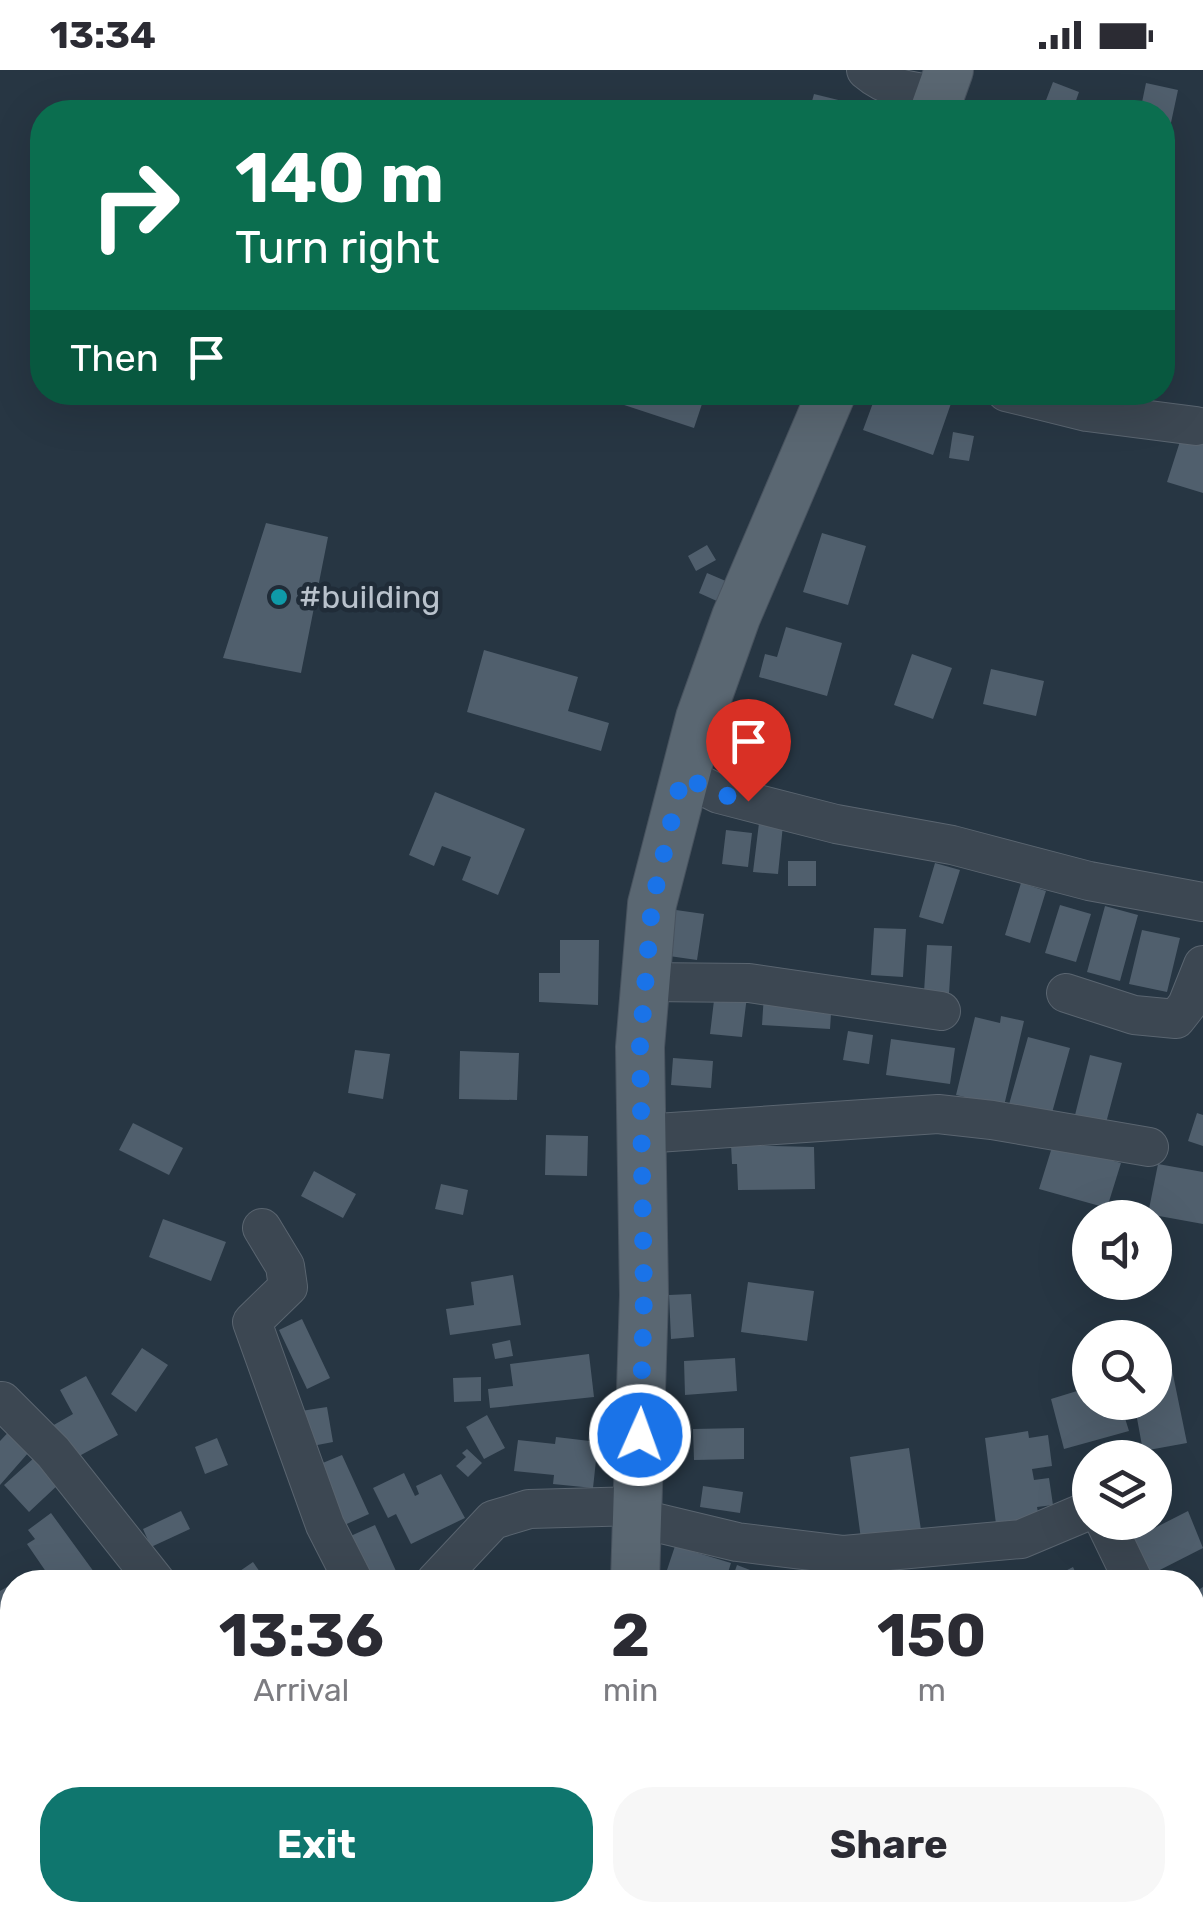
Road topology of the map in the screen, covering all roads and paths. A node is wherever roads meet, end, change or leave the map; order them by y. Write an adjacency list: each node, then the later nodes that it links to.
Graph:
1 (866, 70): 2 (street)
2 (941, 93)
3 (826, 405): 6 (main road)
4 (1059, 405): 5 (street)
5 (1196, 426)
6 (682, 776): 7 (street); 9 (main road)
7 (1203, 902)
8 (1203, 965): 10 (street)
9 (646, 982): 11 (street); 12 (main road)
10 (1066, 994)
11 (941, 1012)
12 (642, 1134): 13 (street); 16 (main road)
13 (1150, 1147)
14 (262, 1228): 20 (street)
15 (2, 1401): 19 (street)
16 (637, 1512): 17 (street); 21 (street); 22 (main road)
17 (1072, 1518)
18 (1114, 1540): 23 (street)
19 (146, 1570)
20 (348, 1570)
21 (446, 1570)
22 (635, 1570)
23 (1128, 1570)

